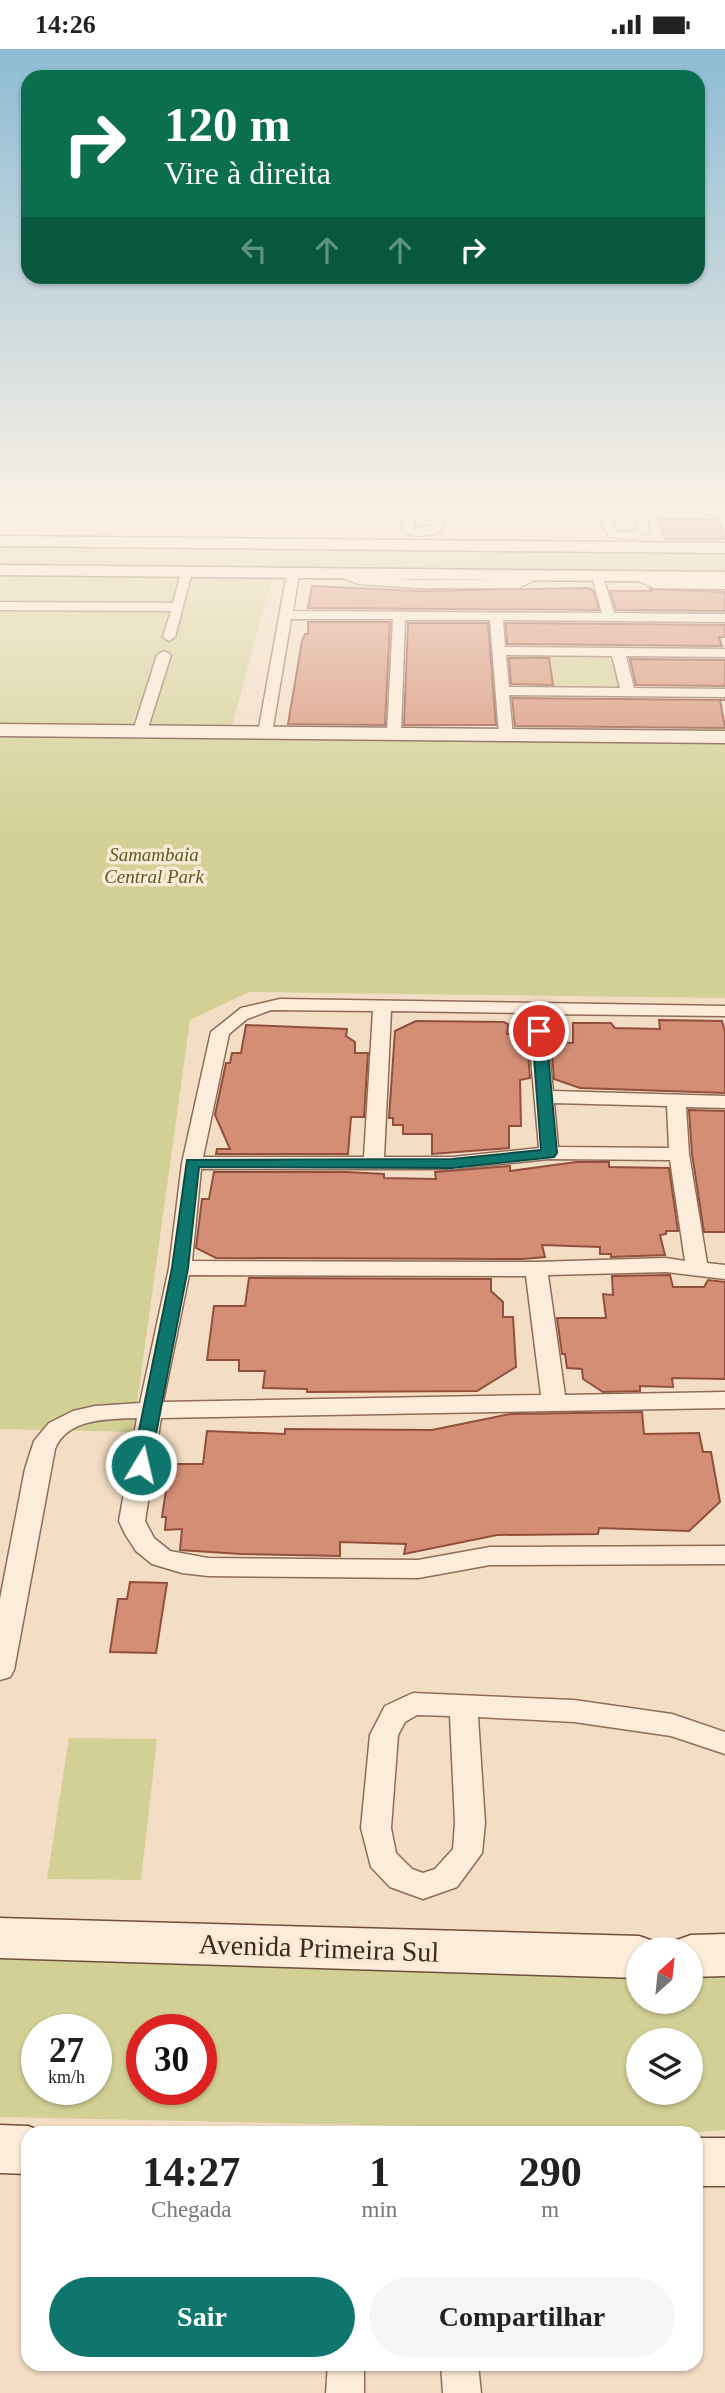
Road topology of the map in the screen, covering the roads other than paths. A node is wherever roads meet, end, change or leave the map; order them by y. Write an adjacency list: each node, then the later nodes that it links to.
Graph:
1 (174, 620): 5 (street)
2 (284, 620): 15 (street)
3 (399, 620): 16 (street)
4 (496, 620): 6 (street)
5 (169, 636)
6 (498, 651): 7 (street); 10 (street)
7 (618, 652): 8 (street); 11 (street)
8 (725, 653)
9 (164, 655): 14 (street)
10 (502, 691): 11 (street); 17 (street)
11 (628, 692): 12 (street)
12 (725, 693)
13 (0, 730): 14 (main road)
14 (140, 731): 15 (main road)
15 (265, 733): 16 (main road)
16 (394, 733): 17 (main road)
17 (506, 735): 18 (main road)
18 (725, 737)
19 (382, 1006): 20 (street); 27 (street); 28 (street)
20 (537, 1009): 21 (street); 22 (street)
21 (725, 1011)
22 (545, 1097): 23 (street); 25 (street)
23 (676, 1101): 24 (street); 26 (street)
24 (725, 1102)
25 (549, 1153): 26 (street); 28 (street)
26 (679, 1154): 30 (street)
27 (192, 1163): 28 (street); 29 (street)
28 (374, 1164)
29 (180, 1268): 31 (street); 35 (street)
30 (697, 1268): 31 (street); 32 (street)
31 (536, 1269): 34 (street)
32 (725, 1272)
33 (725, 1400): 34 (street)
34 (554, 1403): 35 (street)
35 (150, 1410): 36 (street); 37 (street)
36 (725, 1555)
37 (0, 1670)
38 (463, 1706): 38 (street); 39 (street)
39 (725, 1743)
40 (0, 1938): 43 (main road, Avenida Primeira Sul)
41 (725, 1955): 42 (main road)
42 (704, 1956)
43 (626, 1957)
44 (0, 2149): 45 (main road)
45 (21, 2150)
46 (725, 2161): 47 (main road)
47 (703, 2162)
48 (346, 2371): 50 (street)
49 (460, 2371): 51 (street)
50 (345, 2393)
51 (462, 2393)

